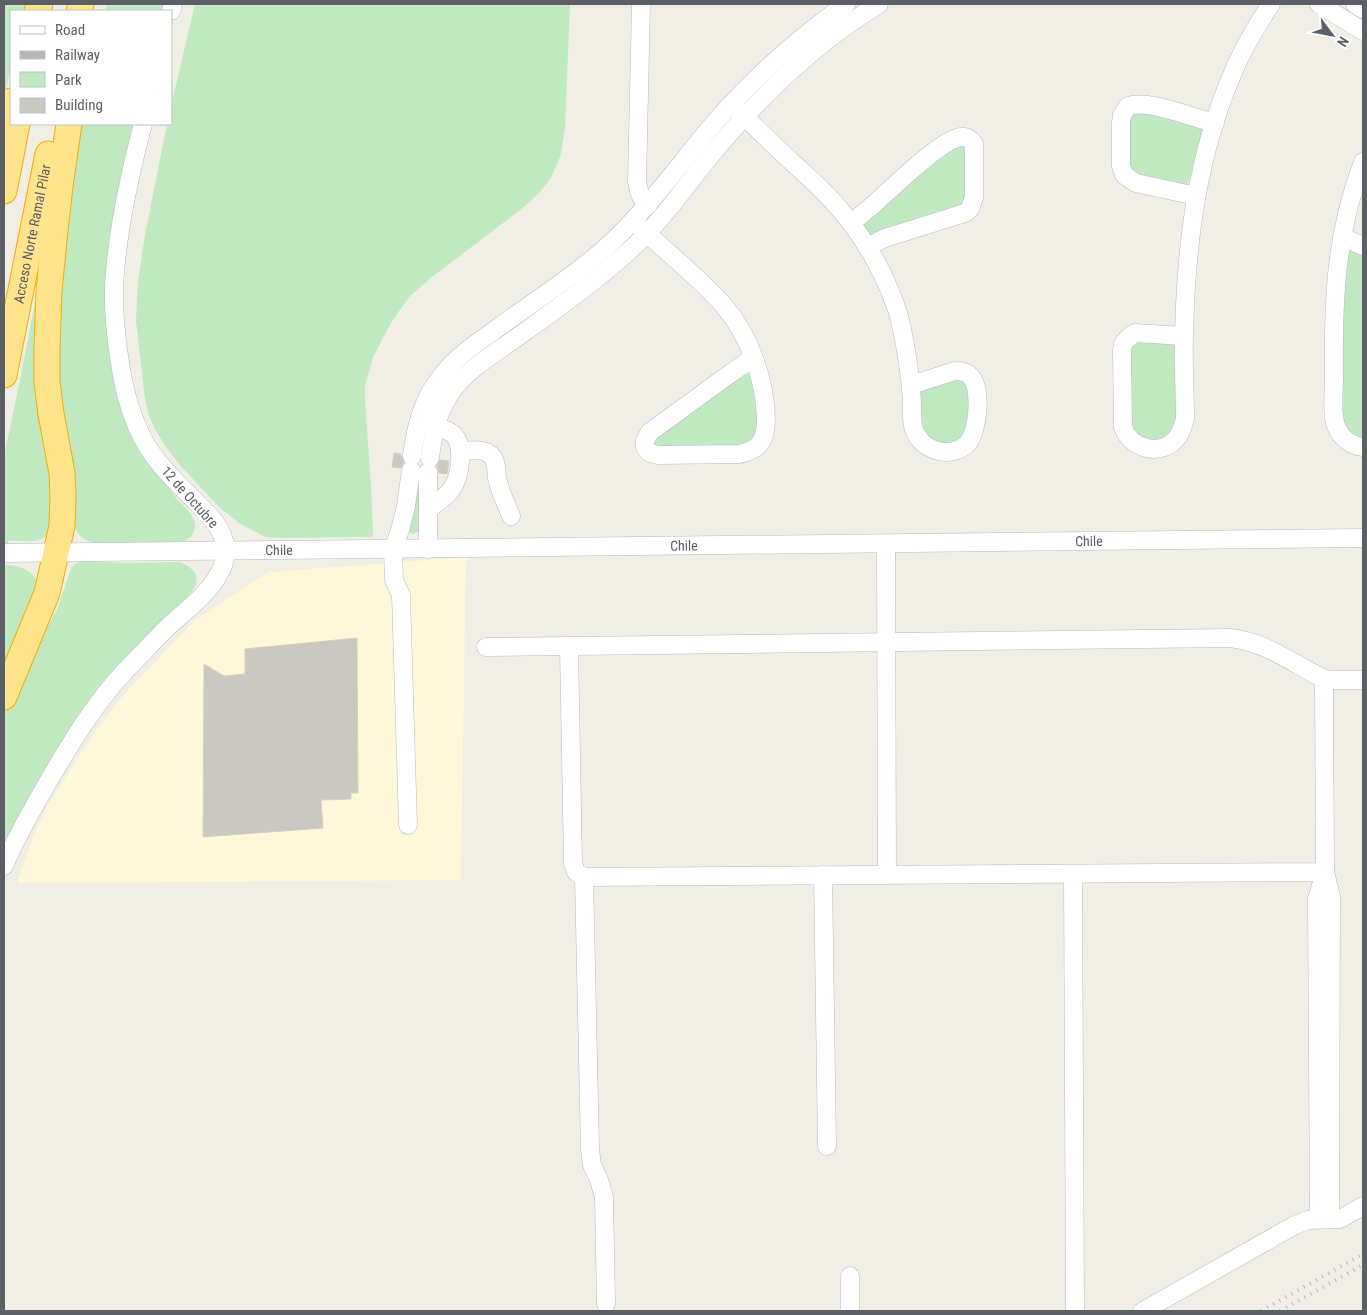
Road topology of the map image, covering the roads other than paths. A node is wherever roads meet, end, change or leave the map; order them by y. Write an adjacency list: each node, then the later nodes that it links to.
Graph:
1 (641, 4): 21 (street)
2 (846, 4): 9 (street)
3 (1271, 4): 12 (street)
4 (1320, 4): 8 (street)
5 (1355, 4): 7 (street)
6 (871, 6): 11 (street)
7 (1363, 9)
8 (1363, 31)
9 (732, 104): 11 (street); 21 (street)
10 (10, 105): 17 (highway)
11 (744, 116): 23 (street); 24 (street)
12 (1215, 124): 20 (street); 20 (street)
13 (17, 125): 19 (highway)
14 (55, 125): 30 (highway, Acceso Norte Ramal Pilar)
15 (69, 125): 46 (highway)
16 (142, 125): 44 (street, 12 de Octubre)
17 (4, 126)
18 (1363, 162): 25 (street)
19 (4, 191)
20 (1196, 196): 28 (street)
21 (648, 205): 22 (street)
22 (633, 220): 24 (street); 32 (street)
23 (851, 223): 27 (street); 27 (street)
24 (646, 233): 29 (street); 33 (street)
25 (1342, 237): 26 (street); 34 (street)
26 (1363, 246)
27 (867, 247): 31 (street)
28 (1184, 336): 28 (street)
29 (753, 358): 29 (street)
30 (4, 375)
31 (911, 385): 31 (street)
32 (419, 411): 33 (street); 36 (street)
33 (435, 427): 35 (street); 37 (street)
34 (1363, 447)
35 (460, 451): 38 (street); 39 (street)
36 (411, 469): 37 (street); 43 (street)
37 (429, 471): 38 (street)
38 (428, 510): 42 (street)
39 (511, 516)
40 (1363, 538): 41 (street, Chile)
41 (886, 544): 42 (street, Chile); 47 (street)
42 (428, 549): 43 (street, Chile)
43 (393, 550): 44 (street, Chile); 53 (street)
44 (226, 551): 46 (street, Chile); 54 (street)
45 (10, 553): 46 (street, Chile)
46 (56, 553): 52 (highway)
47 (886, 642): 49 (street); 50 (street); 58 (street)
48 (486, 647): 49 (street)
49 (569, 647): 59 (street)
50 (1324, 679): 51 (street); 55 (street)
51 (1363, 680)
52 (4, 697)
53 (408, 825)
54 (4, 866)
55 (1325, 872): 56 (street); 62 (street)
56 (1073, 874): 58 (street); 66 (street)
57 (823, 875): 58 (street); 59 (street); 60 (street)
58 (887, 875)
59 (584, 877): 64 (street)
60 (828, 1146)
61 (1363, 1206): 62 (street)
62 (1324, 1219): 67 (street)
63 (850, 1276): 65 (street)
64 (606, 1304)
65 (850, 1311)
66 (1075, 1311)
67 (1144, 1311)

